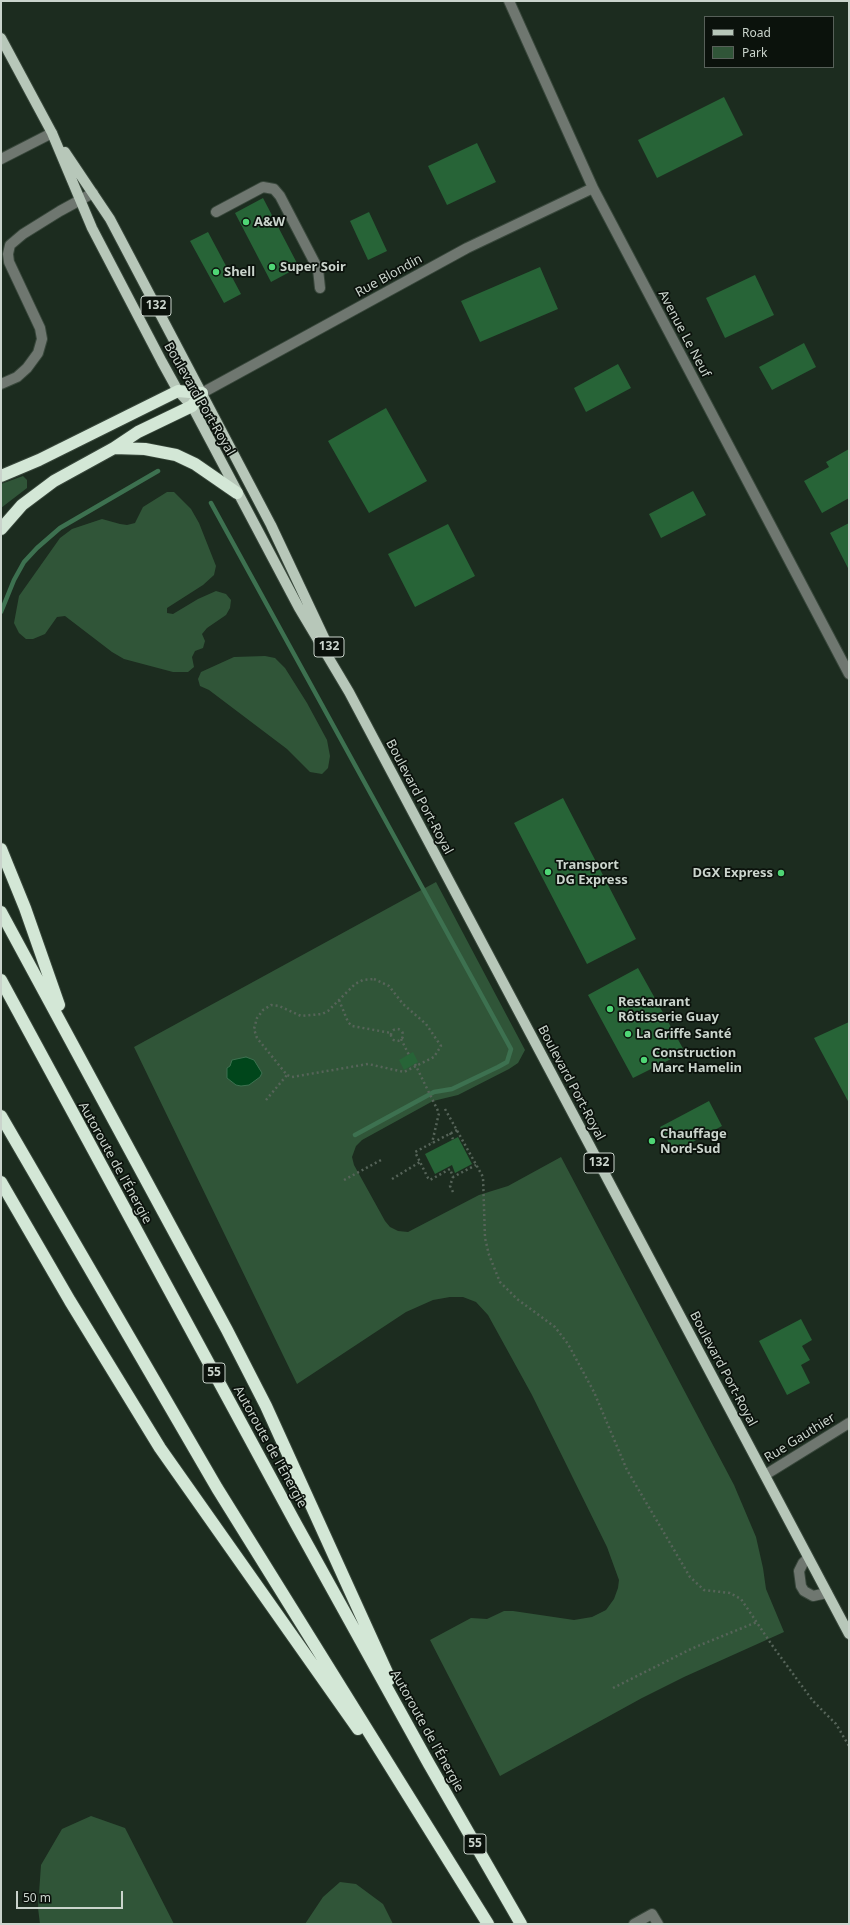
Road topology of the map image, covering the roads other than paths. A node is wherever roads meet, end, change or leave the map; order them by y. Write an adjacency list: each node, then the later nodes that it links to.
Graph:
1 (509, 1): 5 (street, Avenue Le Neuf)
2 (1, 38): 3 (main road, Boulevard Port-Royal / 132)
3 (52, 133): 4 (street); 6 (main road, Boulevard Port-Royal / 132); 7 (main road, Boulevard Port-Royal / 132)
4 (1, 159)
5 (593, 188): 13 (street, Rue Blondin); 19 (street, Avenue Le Neuf)
6 (93, 194): 7 (street); 13 (main road, Boulevard Port-Royal / 132)
7 (80, 200): 9 (street); 12 (main road, Boulevard Port-Royal / 132)
8 (216, 212): 10 (street)
9 (6, 243): 11 (street)
10 (320, 288)
11 (1, 384)
12 (178, 391): 13 (highway); 14 (main road, Boulevard Port-Royal / 132); 16 (highway)
13 (202, 393): 14 (highway); 20 (main road, Boulevard Port-Royal / 132)
14 (192, 406): 15 (highway); 17 (main road, Boulevard Port-Royal / 132)
15 (114, 448): 17 (highway); 18 (highway)
16 (1, 476)
17 (237, 492): 20 (main road, Boulevard Port-Royal / 132)
18 (1, 529)
19 (849, 674)
20 (349, 692): 28 (main road, Boulevard Port-Royal / 132)
21 (1, 849): 24 (highway)
22 (1, 912): 24 (highway)
23 (1, 980): 32 (highway, Autoroute de l'Énergie / 55)
24 (69, 1037): 32 (highway)
25 (1, 1116): 33 (highway, 55)
26 (1, 1182): 33 (highway)
27 (849, 1423): 28 (street, Rue Gauthier)
28 (765, 1475): 29 (main road, Boulevard Port-Royal / 132)
29 (808, 1558): 30 (main road, Boulevard Port-Royal / 132); 30 (street)
30 (827, 1593): 31 (main road, Boulevard Port-Royal / 132)
31 (849, 1634)
32 (429, 1764): 35 (highway, Autoroute de l'Énergie / 55)
33 (429, 1830): 34 (highway, 55)
34 (488, 1924)
35 (521, 1924)
36 (634, 1924): 37 (street)
37 (658, 1924)

